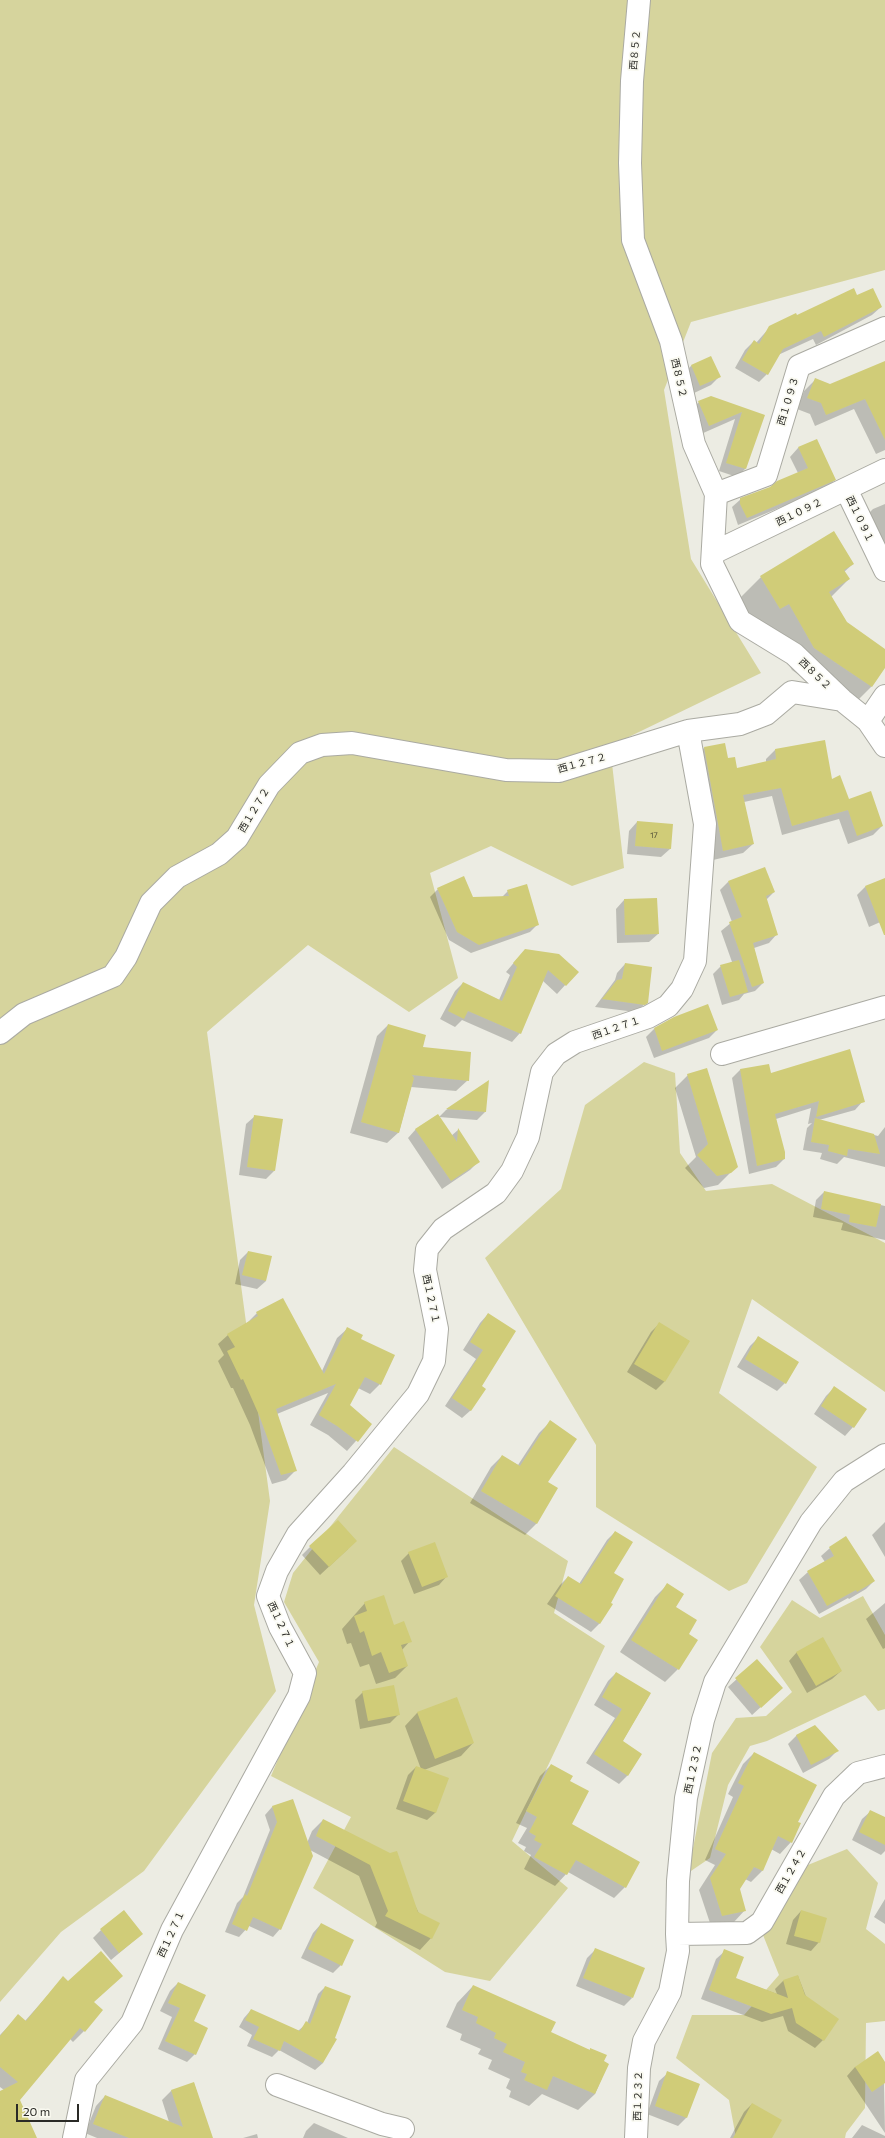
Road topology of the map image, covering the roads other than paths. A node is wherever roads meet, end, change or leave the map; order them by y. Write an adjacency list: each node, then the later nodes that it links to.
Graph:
1 (639, 0): 5 (street, 西８５２)
2 (885, 328): 5 (street, 西１０９３)
3 (885, 470): 4 (street, 西１０９２)
4 (846, 489): 6 (street, 西１０９２); 7 (street, 西１０９１)
5 (716, 494): 6 (street, 西８５２)
6 (713, 553): 9 (street, 西８５２)
7 (885, 570)
8 (885, 696): 10 (street)
9 (842, 700): 10 (street, 西８５２); 11 (street)
10 (868, 721): 12 (street)
11 (688, 731): 14 (street, 西１２７２); 22 (street, 西１２７１)
12 (885, 746)
13 (885, 1007): 15 (street)
14 (0, 1033)
15 (722, 1054)
16 (885, 1455): 18 (street, 西１２３２)
17 (885, 1766): 18 (street, 西１２４２)
18 (677, 1934): 23 (street, 西１２３２)
19 (277, 2085): 21 (street)
20 (403, 2129): 21 (street)
21 (379, 2131)
22 (74, 2138)
23 (636, 2138)

